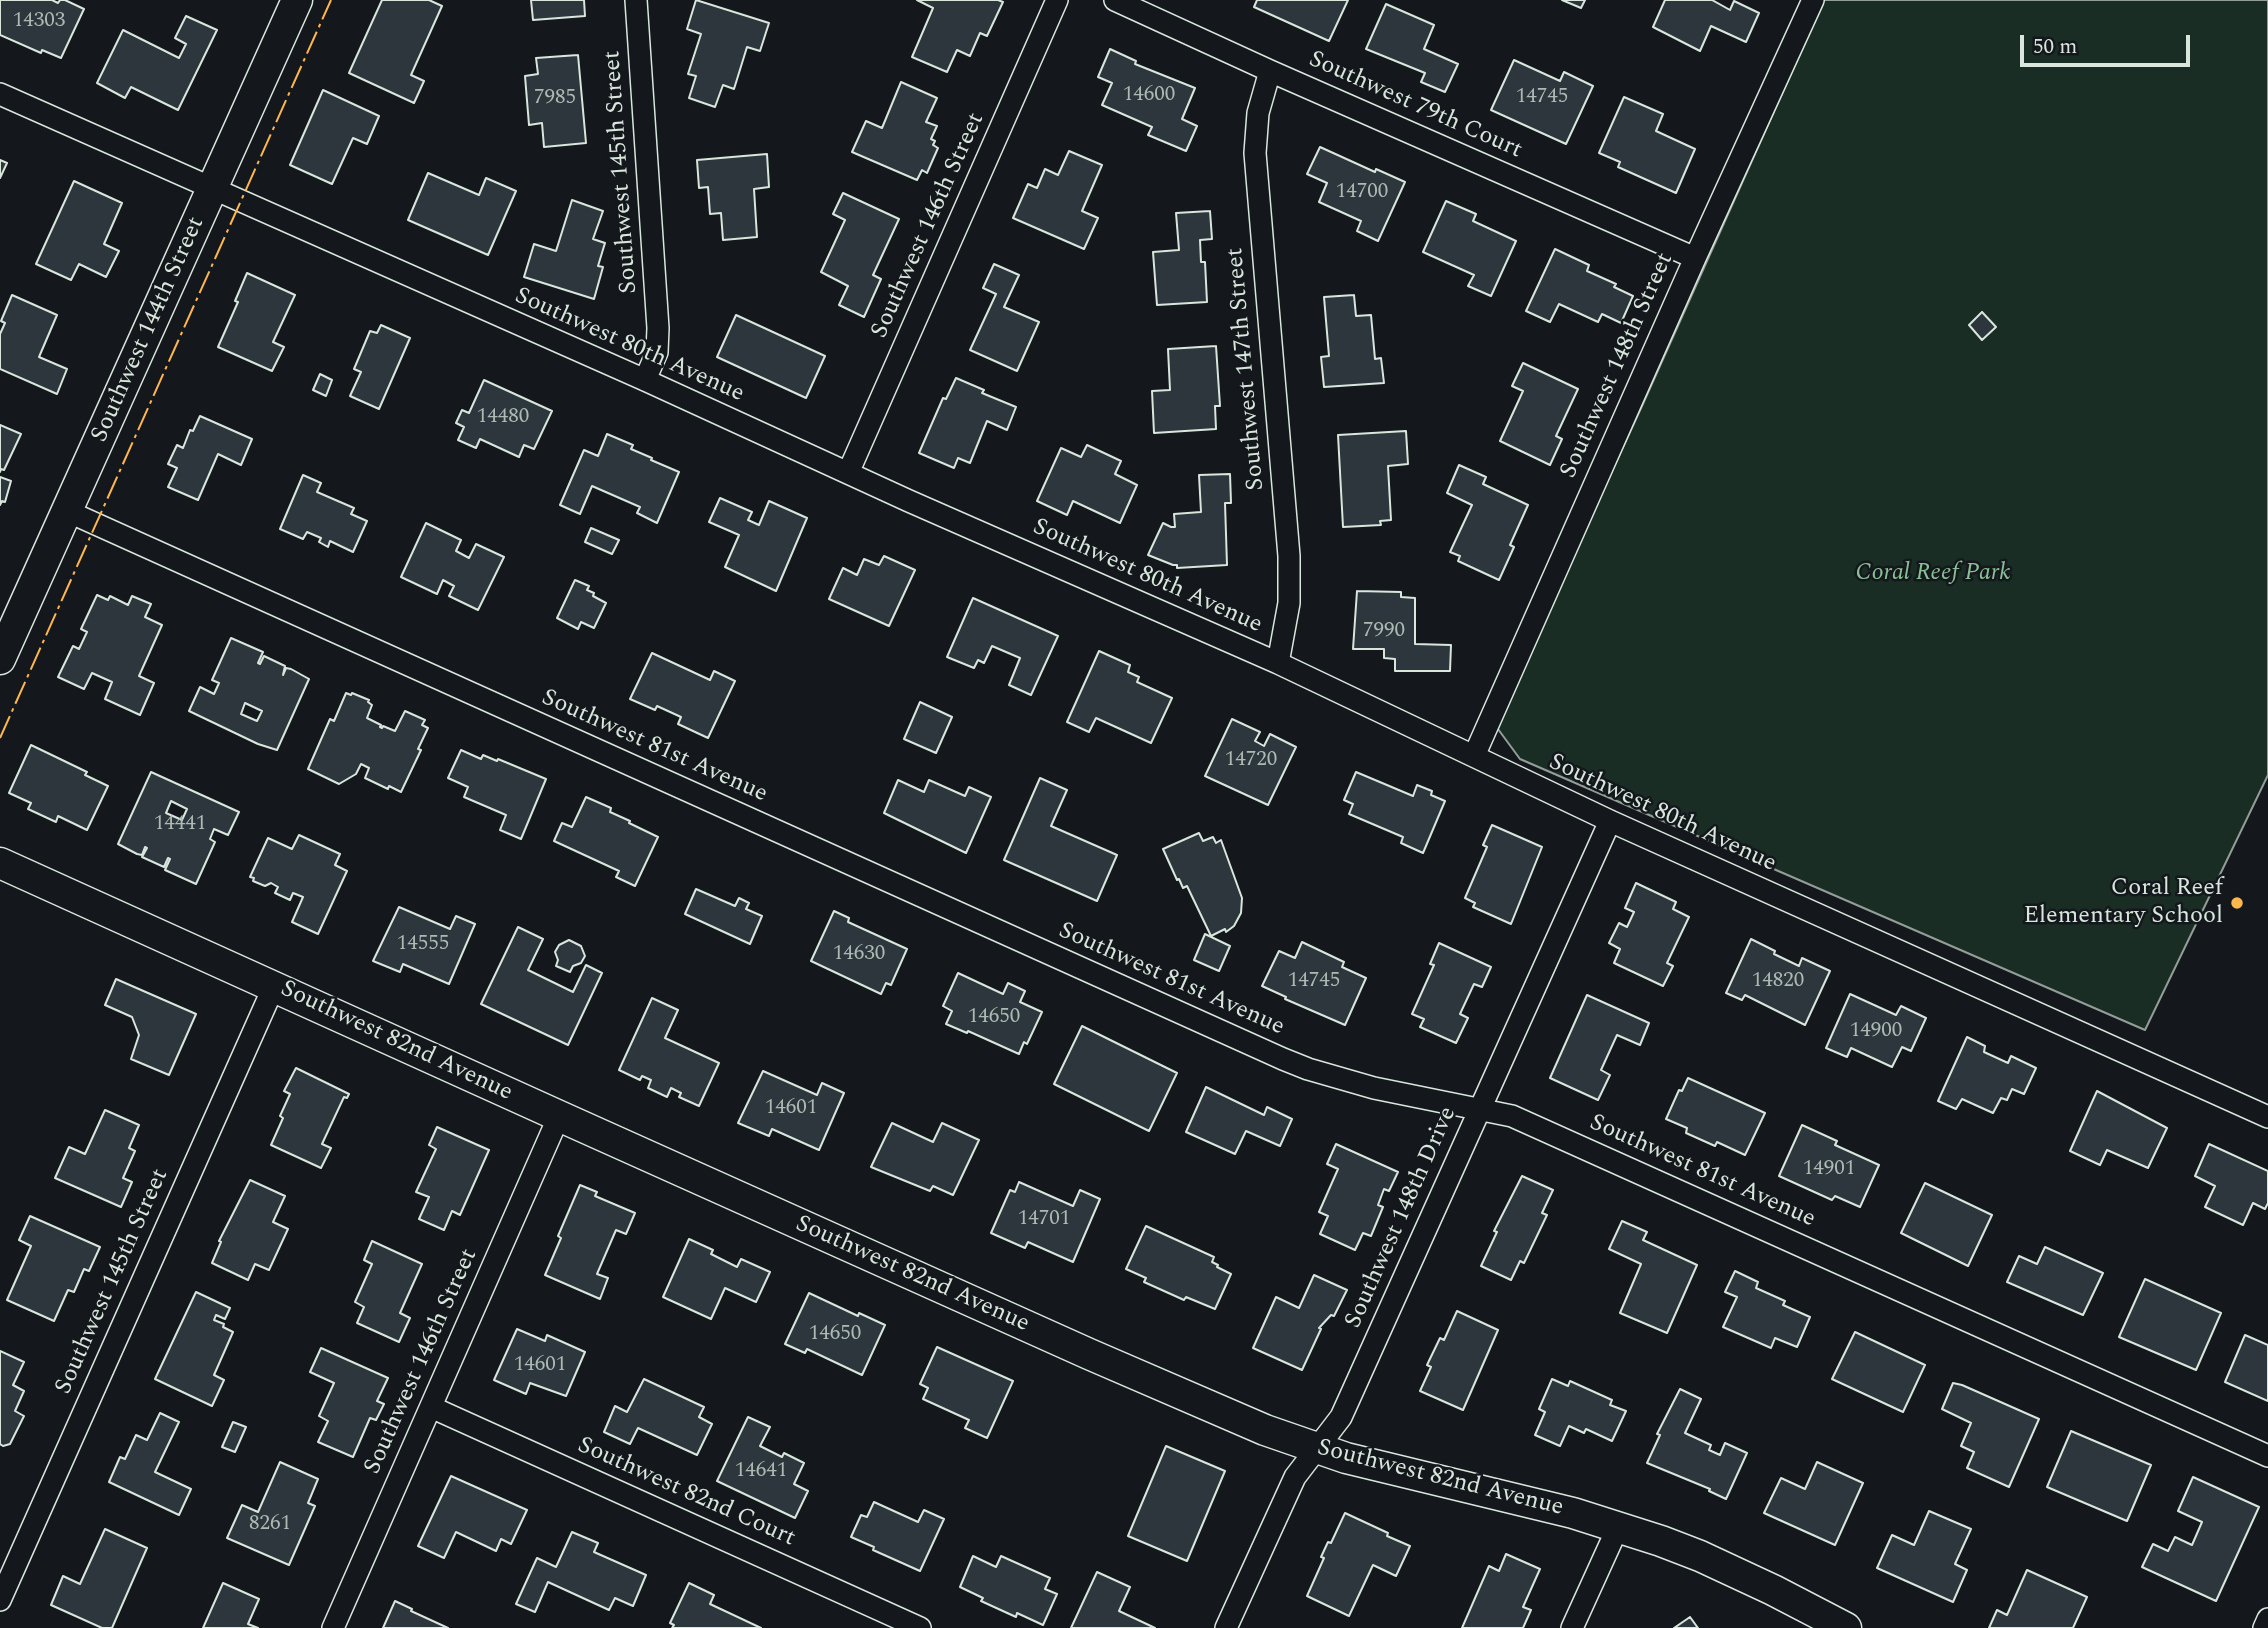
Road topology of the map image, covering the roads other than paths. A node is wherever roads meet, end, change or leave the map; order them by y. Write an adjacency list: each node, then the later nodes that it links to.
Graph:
1 (297, 0): 8 (street, Southwest 144th Street)
2 (636, 0): 10 (street, Southwest 145th Street)
3 (1057, 0): 11 (street, Southwest 146th Street)
4 (1115, 0): 6 (street, Southwest 79th Court)
5 (1813, 0): 9 (street, Southwest 148th Street)
6 (1270, 71): 9 (street, Southwest 79th Court); 14 (street, Southwest 147th Street)
7 (0, 94): 8 (street, Southwest 80th Avenue)
8 (213, 189): 10 (street, Southwest 80th Avenue); 12 (street, Southwest 144th Street)
9 (1695, 258): 15 (street, Southwest 148th Street)
10 (645, 380): 11 (street, Southwest 80th Avenue)
11 (848, 473): 14 (street, Southwest 80th Avenue)
12 (67, 511): 13 (street, Southwest 144th Street); 19 (street, Southwest 81st Avenue)
13 (0, 659)
14 (1278, 663): 15 (street, Southwest 80th Avenue)
15 (1474, 756): 16 (street, Southwest 80th Avenue)
16 (1610, 821): 19 (street, Southwest 148th Drive); 21 (street, Southwest 80th Avenue)
17 (0, 863): 18 (street, Southwest 82nd Avenue)
18 (274, 986): 20 (street, Southwest 82nd Avenue); 26 (street, Southwest 145th Street)
19 (1481, 1109): 23 (street, Southwest 148th Drive); 24 (street, Southwest 81st Avenue)
20 (559, 1116): 22 (street, Southwest 146th Street); 23 (street, Southwest 82nd Avenue)
21 (2268, 1117)
22 (432, 1407): 28 (street, Southwest 146th Street); 29 (street, Southwest 82nd Court)
23 (1317, 1448): 25 (street, Southwest 82nd Avenue); 30 (street, Southwest 148th Drive)
24 (2268, 1456)
25 (1618, 1527): 31 (street); 32 (street, Southwest 82nd Avenue)
26 (0, 1600)
27 (2268, 1619): 33 (street)
28 (333, 1628)
29 (920, 1628)
30 (1226, 1628)
31 (1573, 1628)
32 (1846, 1628)
33 (2264, 1628)

